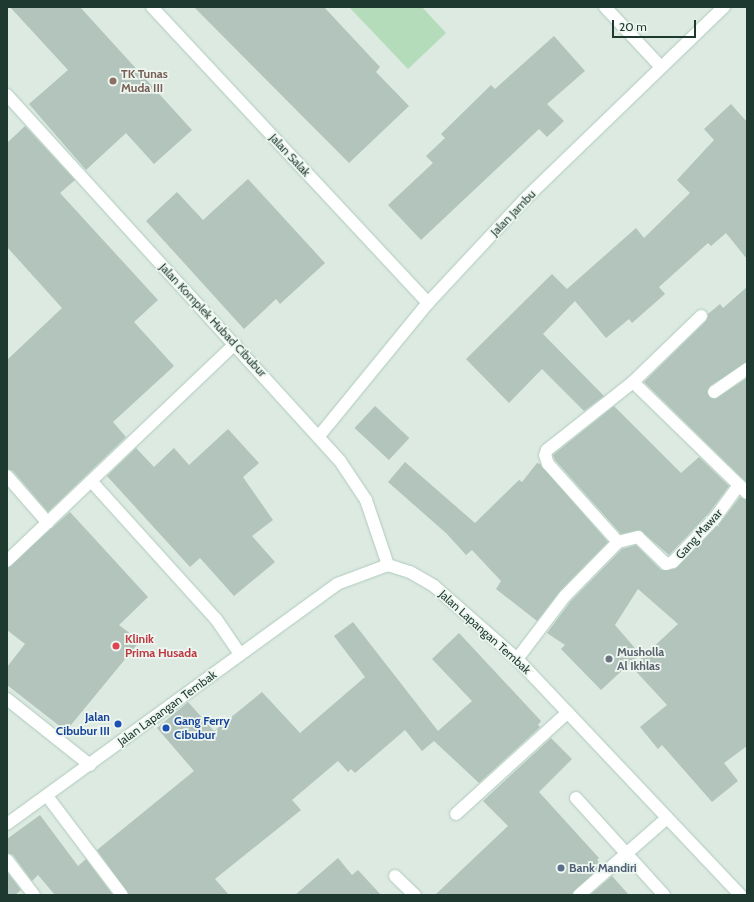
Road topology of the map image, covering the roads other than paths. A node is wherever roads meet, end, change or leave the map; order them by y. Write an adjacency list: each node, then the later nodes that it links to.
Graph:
1 (152, 7): 6 (street, Jalan Salak)
2 (605, 7): 4 (street)
3 (724, 7): 4 (street, Jalan Jambu)
4 (661, 67): 6 (street, Jalan Jambu)
5 (7, 95): 8 (street, Jalan Komplek Hubad Cibubur)
6 (428, 303): 12 (street, Jalan Jambu)
7 (701, 316): 10 (street)
8 (235, 344): 12 (street, Jalan Komplek Hubad Cibubur); 14 (street)
9 (747, 369): 11 (street)
10 (633, 382): 15 (street, Gang Mawar); 17 (street)
11 (714, 392)
12 (319, 436): 19 (street, Jalan Komplek Hubad Cibubur)
13 (7, 476): 16 (street)
14 (92, 482): 16 (street); 20 (street)
15 (743, 489): 17 (street, Gang Mawar)
16 (48, 523): 18 (street)
17 (618, 542): 21 (street)
18 (7, 561)
19 (388, 565): 20 (street, Jalan Lapangan Tembak); 21 (street, Jalan Lapangan Tembak)
20 (240, 654): 24 (street, Jalan Lapangan Tembak)
21 (517, 659): 23 (street, Jalan Lapangan Tembak)
22 (7, 699): 24 (street)
23 (568, 712): 27 (street); 28 (street, Jalan Lapangan Tembak)
24 (90, 765): 25 (street, Jalan Lapangan Tembak)
25 (47, 796): 29 (street, Jalan Lapangan Tembak); 34 (street)
26 (576, 798): 30 (street)
27 (456, 814)
28 (667, 818): 30 (street); 38 (street, Jalan Lapangan Tembak)
29 (7, 824)
30 (626, 854): 36 (street); 37 (street)
31 (7, 860): 33 (street)
32 (395, 876): 35 (street)
33 (34, 895)
34 (122, 895)
35 (415, 895)
36 (579, 895)
37 (664, 895)
38 (740, 895)

